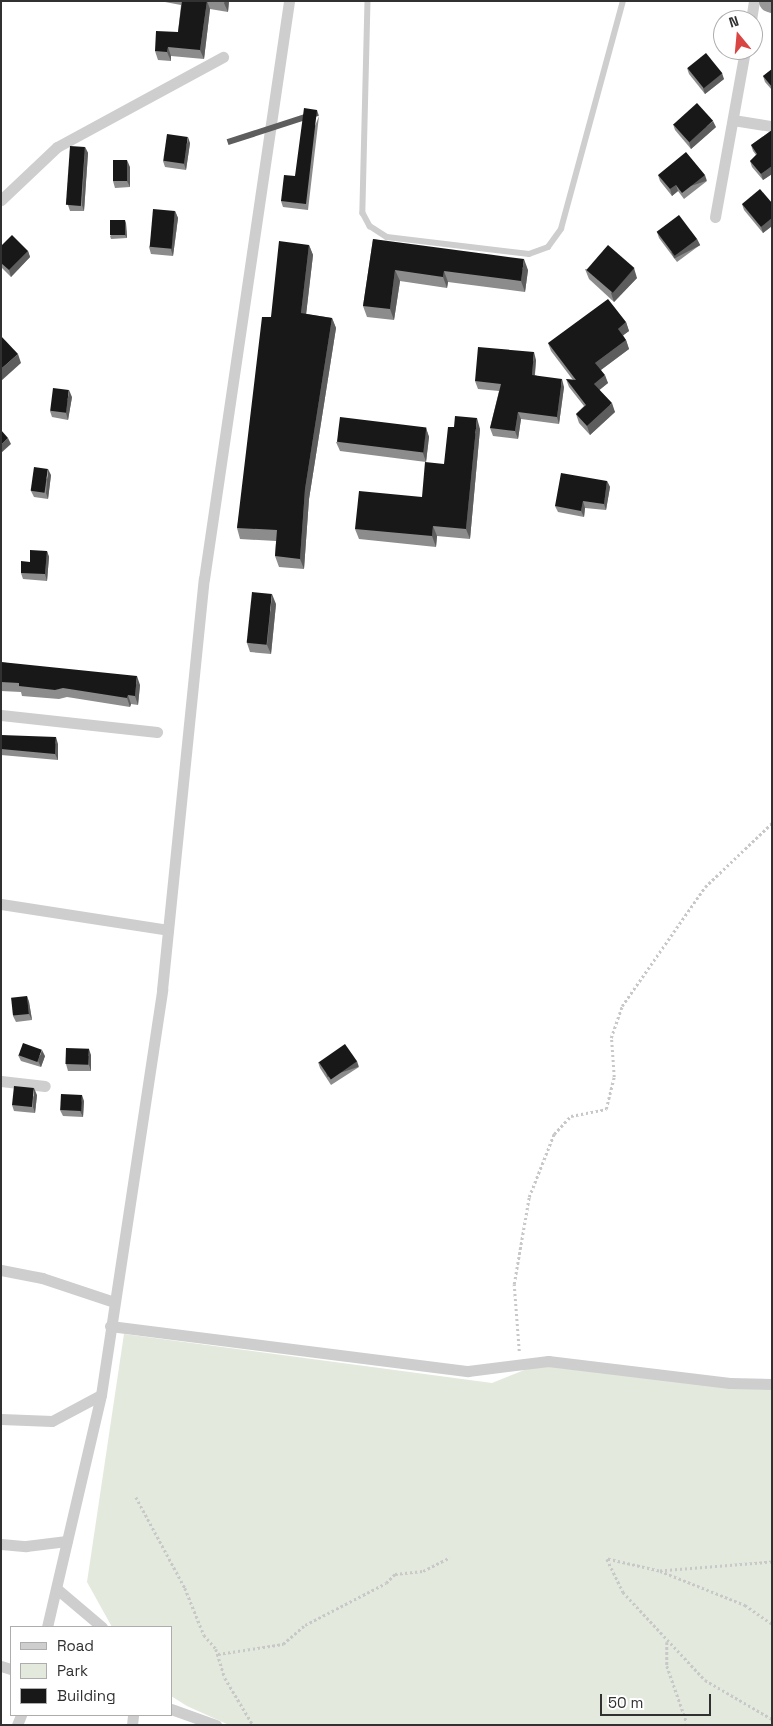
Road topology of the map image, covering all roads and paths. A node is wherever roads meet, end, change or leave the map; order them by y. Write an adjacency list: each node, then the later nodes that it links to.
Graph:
1 (289, 1): 14 (street)
2 (368, 1): 3 (lane)
3 (623, 1)
4 (223, 57): 8 (street)
5 (743, 60): 6 (street)
6 (733, 120): 7 (street); 9 (street)
7 (772, 126)
8 (1, 200)
9 (715, 217)
10 (1, 715): 11 (street)
11 (157, 732)
12 (772, 823): 20 (path)
13 (1, 904): 14 (street)
14 (168, 930): 18 (street)
15 (1, 1081): 16 (street)
16 (45, 1086)
17 (1, 1270): 18 (street)
18 (114, 1302): 19 (street)
19 (110, 1326): 20 (street); 22 (street)
20 (520, 1363): 21 (street)
21 (772, 1384)
22 (101, 1395): 23 (street); 25 (street)
23 (1, 1419)
24 (136, 1497): 35 (path)
25 (67, 1541): 26 (street); 30 (street)
26 (1, 1544)
27 (450, 1557): 35 (path)
28 (772, 1562): 29 (path)
29 (659, 1571): 31 (path); 34 (path)
30 (57, 1589): 32 (street); 33 (street)
31 (772, 1624)
32 (47, 1626)
33 (101, 1626)
34 (667, 1642): 37 (path); 38 (path)
35 (218, 1654): 40 (path)
36 (172, 1709): 39 (street)
37 (772, 1719)
38 (688, 1723)
39 (216, 1725)
40 (253, 1725)

